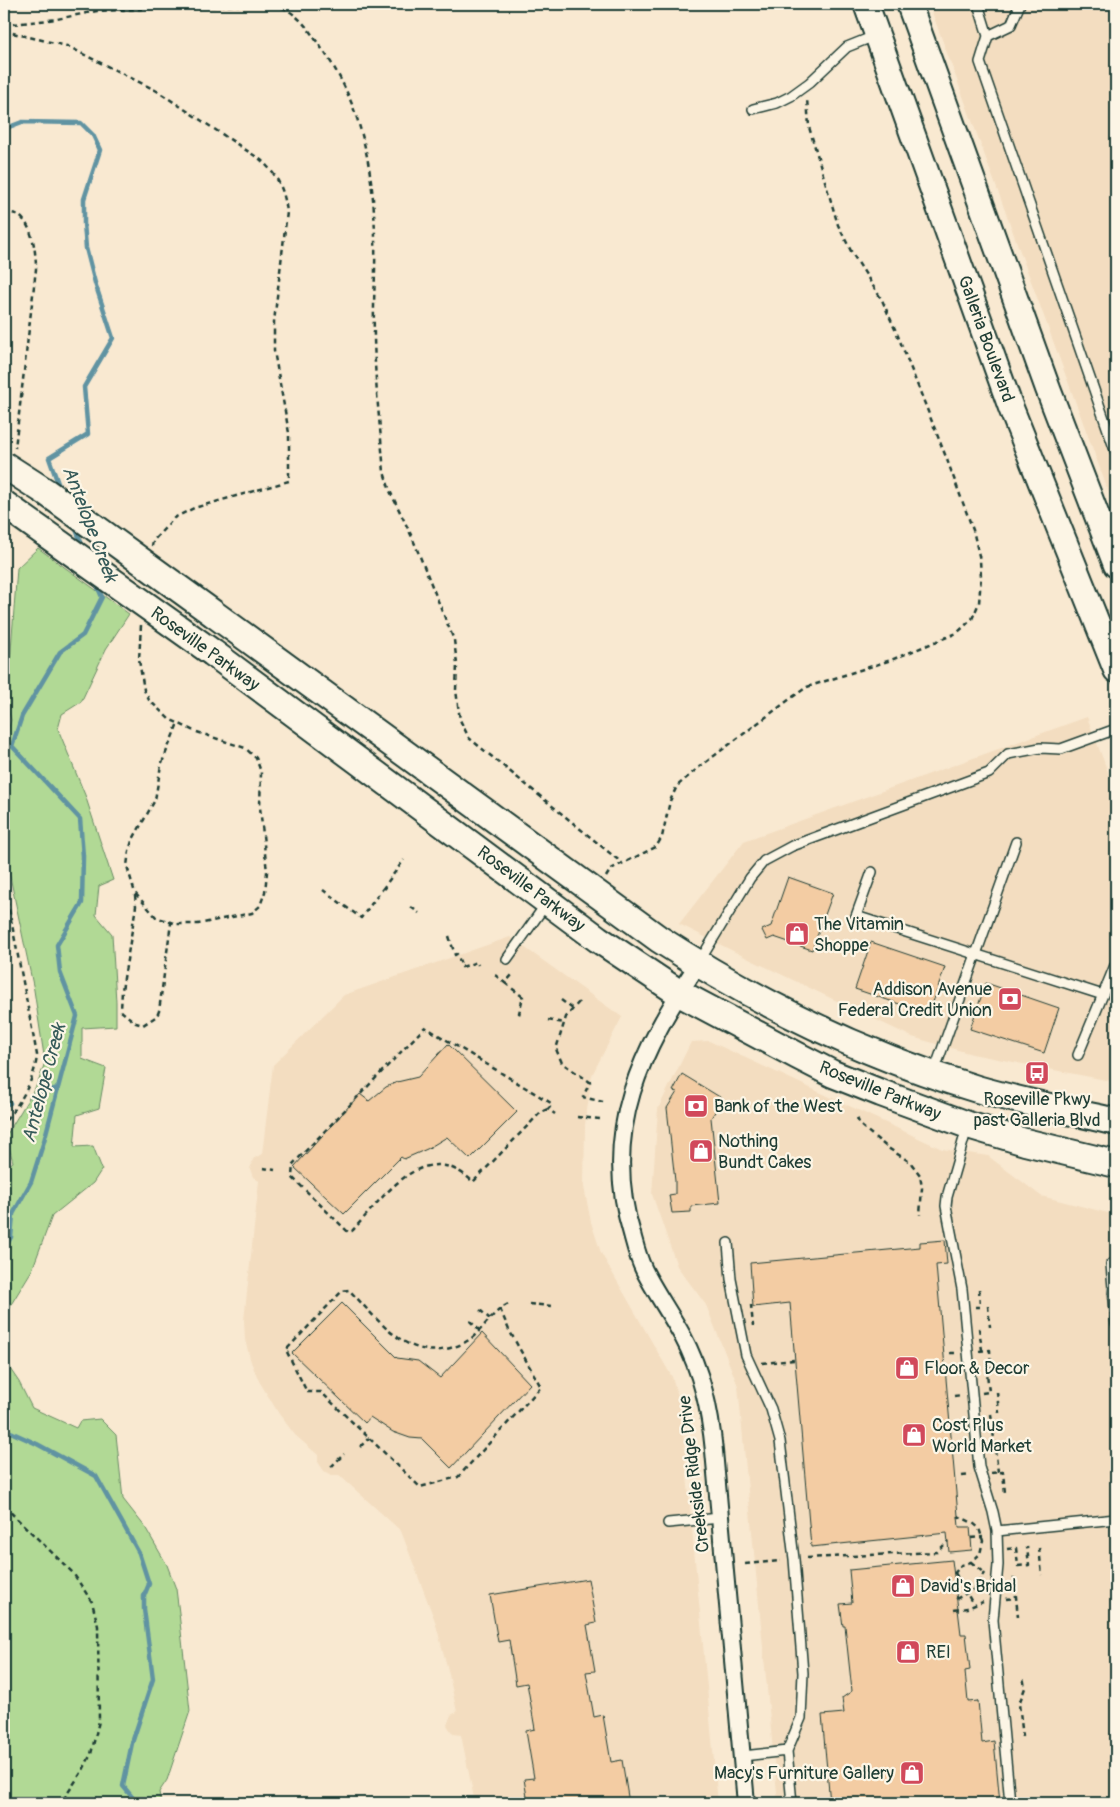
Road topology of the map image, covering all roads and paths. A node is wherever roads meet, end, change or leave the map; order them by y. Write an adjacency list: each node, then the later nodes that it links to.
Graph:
1 (866, 4): 7 (main road, Galleria Boulevard)
2 (910, 4): 18 (main road)
3 (978, 4): 8 (lane)
4 (1020, 4): 8 (lane)
5 (4, 25): 26 (path)
6 (4, 31): 16 (path)
7 (877, 34): 9 (lane); 15 (main road, Galleria Boulevard)
8 (988, 36): 12 (lane)
9 (808, 84): 10 (lane); 26 (path)
10 (753, 109)
11 (4, 211): 13 (path)
12 (1116, 453)
13 (9, 459): 30 (main road, Roseville Parkway, bridge)
14 (5, 516): 17 (path); 32 (main road, Roseville Parkway, bridge)
15 (1067, 546): 20 (main road); 21 (main road, Galleria Boulevard)
16 (152, 551)
17 (4, 560)
18 (1116, 565)
19 (142, 620): 22 (path)
20 (1116, 630)
21 (1116, 670)
22 (178, 723): 31 (path); 35 (path)
23 (1116, 729): 40 (lane)
24 (1016, 842): 37 (lane)
25 (404, 860): 29 (path)
26 (622, 863): 30 (path)
27 (872, 872): 37 (lane)
28 (4, 883): 61 (path)
29 (324, 890)
30 (594, 892): 40 (main road, Roseville Parkway)
31 (135, 893): 35 (path); 35 (path)
32 (548, 902): 38 (lane); 45 (main road, Roseville Parkway)
33 (411, 907): 34 (path)
34 (420, 913)
35 (172, 922)
36 (449, 936): 41 (path)
37 (976, 956): 46 (lane); 54 (lane)
38 (507, 959)
39 (1116, 963): 46 (lane)
40 (698, 964): 45 (street, Creekside Ridge Drive); 54 (main road, Roseville Parkway)
41 (478, 965)
42 (512, 972): 44 (path)
43 (495, 976): 44 (path)
44 (505, 983): 50 (path)
45 (679, 993): 63 (main road, Roseville Parkway); 97 (street, Creekside Ridge Drive)
46 (1103, 995): 53 (lane)
47 (561, 1000): 49 (path)
48 (579, 1002): 49 (path)
49 (573, 1009): 52 (path)
50 (522, 1014)
51 (548, 1020): 52 (path)
52 (564, 1023): 55 (path)
53 (1078, 1055)
54 (933, 1074): 62 (main road, Roseville Parkway)
55 (603, 1102)
56 (548, 1109): 56 (path); 57 (path)
57 (555, 1114)
58 (577, 1117): 60 (path)
59 (857, 1118): 67 (path)
60 (600, 1120)
61 (4, 1122)
62 (1116, 1122)
63 (968, 1125): 64 (main road, Roseville Parkway); 100 (lane)
64 (1116, 1164)
65 (263, 1168): 66 (path)
66 (275, 1170)
67 (920, 1215)
68 (728, 1243): 123 (lane)
69 (1111, 1264): 79 (lane)
70 (510, 1303): 75 (path)
71 (529, 1304): 72 (path)
72 (555, 1304)
73 (751, 1305): 83 (path)
74 (988, 1306): 80 (path)
75 (500, 1309): 77 (path); 90 (path)
76 (480, 1310): 77 (path)
77 (490, 1319): 82 (path)
78 (470, 1321): 82 (path)
79 (1116, 1324)
80 (990, 1327)
81 (979, 1328): 84 (path)
82 (480, 1330): 90 (path)
83 (754, 1334)
84 (982, 1350)
85 (795, 1360): 86 (path)
86 (757, 1364)
87 (997, 1392): 88 (path)
88 (999, 1413)
89 (991, 1414): 94 (path)
90 (369, 1438): 91 (path)
91 (360, 1447)
92 (344, 1454): 93 (path)
93 (331, 1467)
94 (998, 1472)
95 (4, 1506): 125 (path)
96 (958, 1516): 101 (path)
97 (720, 1518): 99 (lane); 124 (street, Creekside Ridge Drive)
98 (1116, 1519): 100 (lane)
99 (668, 1523)
100 (996, 1531): 106 (lane)
101 (983, 1537): 102 (path); 109 (path)
102 (971, 1538)
103 (948, 1541): 107 (path)
104 (1027, 1547): 106 (path)
105 (1039, 1548): 112 (path)
106 (997, 1550): 114 (lane)
107 (807, 1558)
108 (781, 1560): 110 (path)
109 (971, 1562): 111 (path); 115 (path)
110 (745, 1564)
111 (984, 1573): 114 (path); 115 (path)
112 (1042, 1574)
113 (1014, 1577): 120 (path)
114 (995, 1583): 128 (lane)
115 (967, 1594): 116 (path); 118 (path)
116 (956, 1599)
117 (983, 1602): 118 (path)
118 (973, 1604): 119 (path)
119 (954, 1610)
120 (1018, 1617)
121 (1023, 1676): 122 (path)
122 (1023, 1737)
123 (787, 1750): 124 (lane); 127 (lane)
124 (743, 1756): 126 (street, Creekside Ridge Drive)
125 (61, 1803)
126 (746, 1803)
127 (792, 1803)
128 (1010, 1803)

